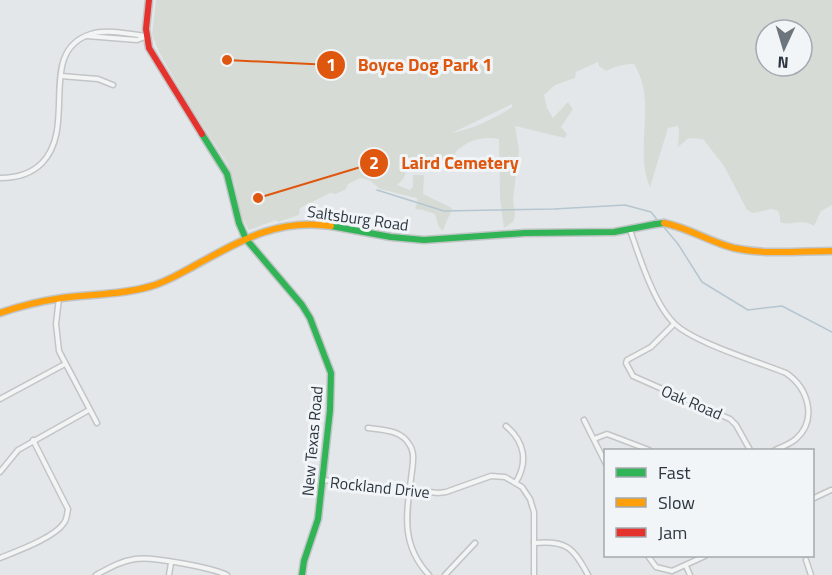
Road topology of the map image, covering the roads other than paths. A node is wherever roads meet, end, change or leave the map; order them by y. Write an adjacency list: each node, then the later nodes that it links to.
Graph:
1 (149, 0): 2 (main road, New Texas Road)
2 (146, 36): 3 (street); 7 (main road, New Texas Road)
3 (61, 76): 4 (street); 5 (street)
4 (113, 85)
5 (0, 177)
6 (630, 230): 7 (main road, Saltsburg Road); 8 (main road, Saltsburg Road); 11 (street)
7 (246, 239): 9 (main road, Saltsburg Road); 26 (main road, New Texas Road)
8 (832, 251)
9 (59, 298): 10 (main road, Saltsburg Road); 12 (street)
10 (0, 313)
11 (674, 324): 22 (street, Oak Road); 23 (street)
12 (65, 364): 13 (street); 14 (street)
13 (0, 399)
14 (89, 410): 16 (street); 20 (street)
15 (584, 420): 19 (street)
16 (97, 423)
17 (506, 426): 27 (street)
18 (368, 428): 29 (street)
19 (594, 439): 21 (street); 24 (street)
20 (33, 440): 25 (street); 35 (street)
21 (646, 449)
22 (749, 449)
23 (777, 449)
24 (604, 460)
25 (0, 472)
26 (322, 480): 29 (street, Rockland Drive); 42 (main road, New Texas Road)
27 (516, 482): 29 (street, Rockland Drive); 32 (street)
28 (831, 490): 30 (street)
29 (409, 491): 43 (street)
30 (814, 498)
31 (475, 543): 44 (street)
32 (534, 543): 45 (street); 46 (street)
33 (649, 557): 38 (street)
34 (702, 557): 38 (street)
35 (0, 558)
36 (806, 560): 48 (street)
37 (171, 563): 39 (street); 40 (street); 41 (street)
38 (686, 566): 47 (street)
39 (96, 575)
40 (169, 575)
41 (227, 575)
42 (302, 575)
43 (429, 575)
44 (445, 575)
45 (534, 575)
46 (588, 575)
47 (690, 575)
48 (811, 575)

